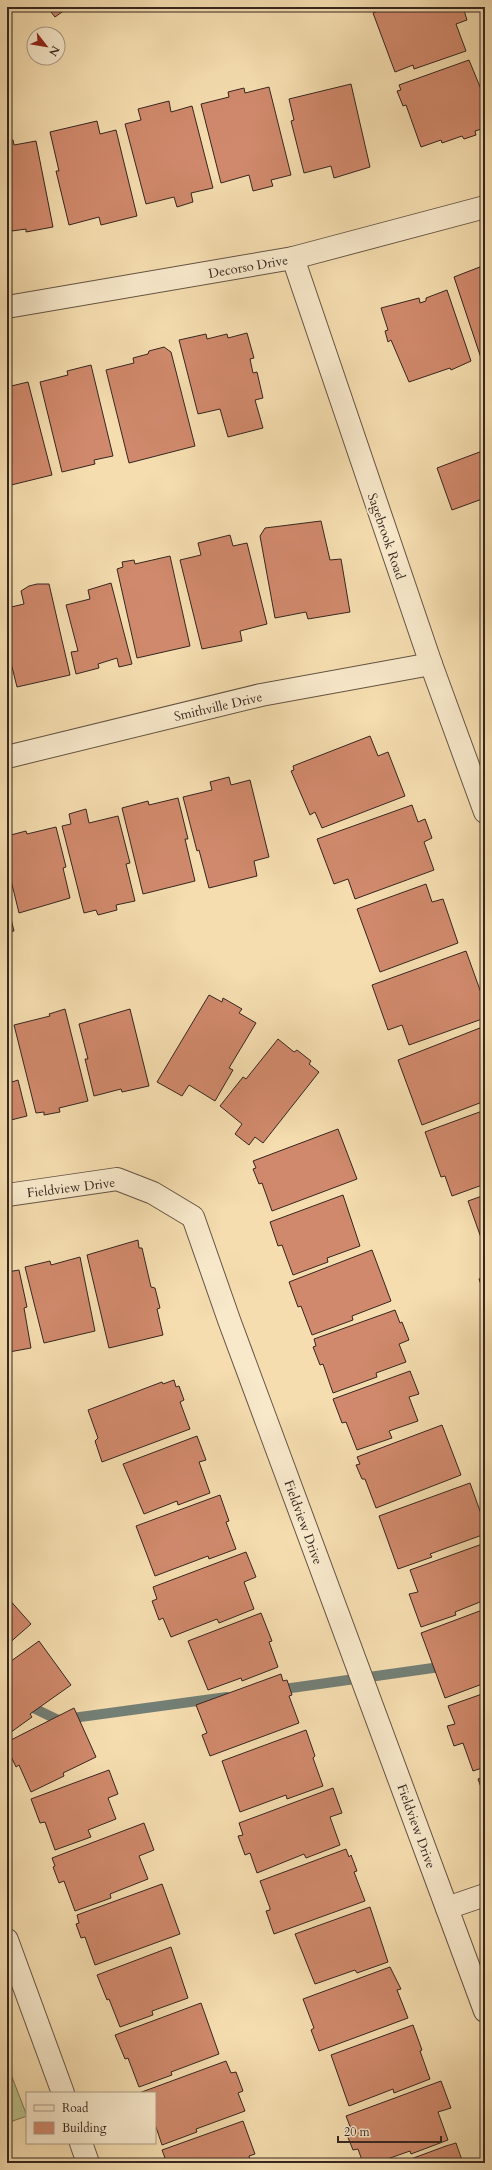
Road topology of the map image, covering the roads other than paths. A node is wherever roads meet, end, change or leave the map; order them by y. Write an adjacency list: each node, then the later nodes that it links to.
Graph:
1 (485, 207): 2 (street, Decorso Drive)
2 (293, 258): 3 (street, Decorso Drive); 4 (street, Sagebrook Road)
3 (7, 307)
4 (431, 664): 5 (street, Smithville Drive); 6 (street, Sagebrook Road)
5 (7, 757)
6 (485, 812)
7 (7, 1195): 9 (street, Fieldview Drive)
8 (485, 1895): 9 (street)
9 (447, 1908): 11 (street, Fieldview Drive)
10 (7, 1940): 12 (street)
11 (485, 2011)
12 (62, 2092)
13 (81, 2144): 14 (street)
14 (88, 2163)

